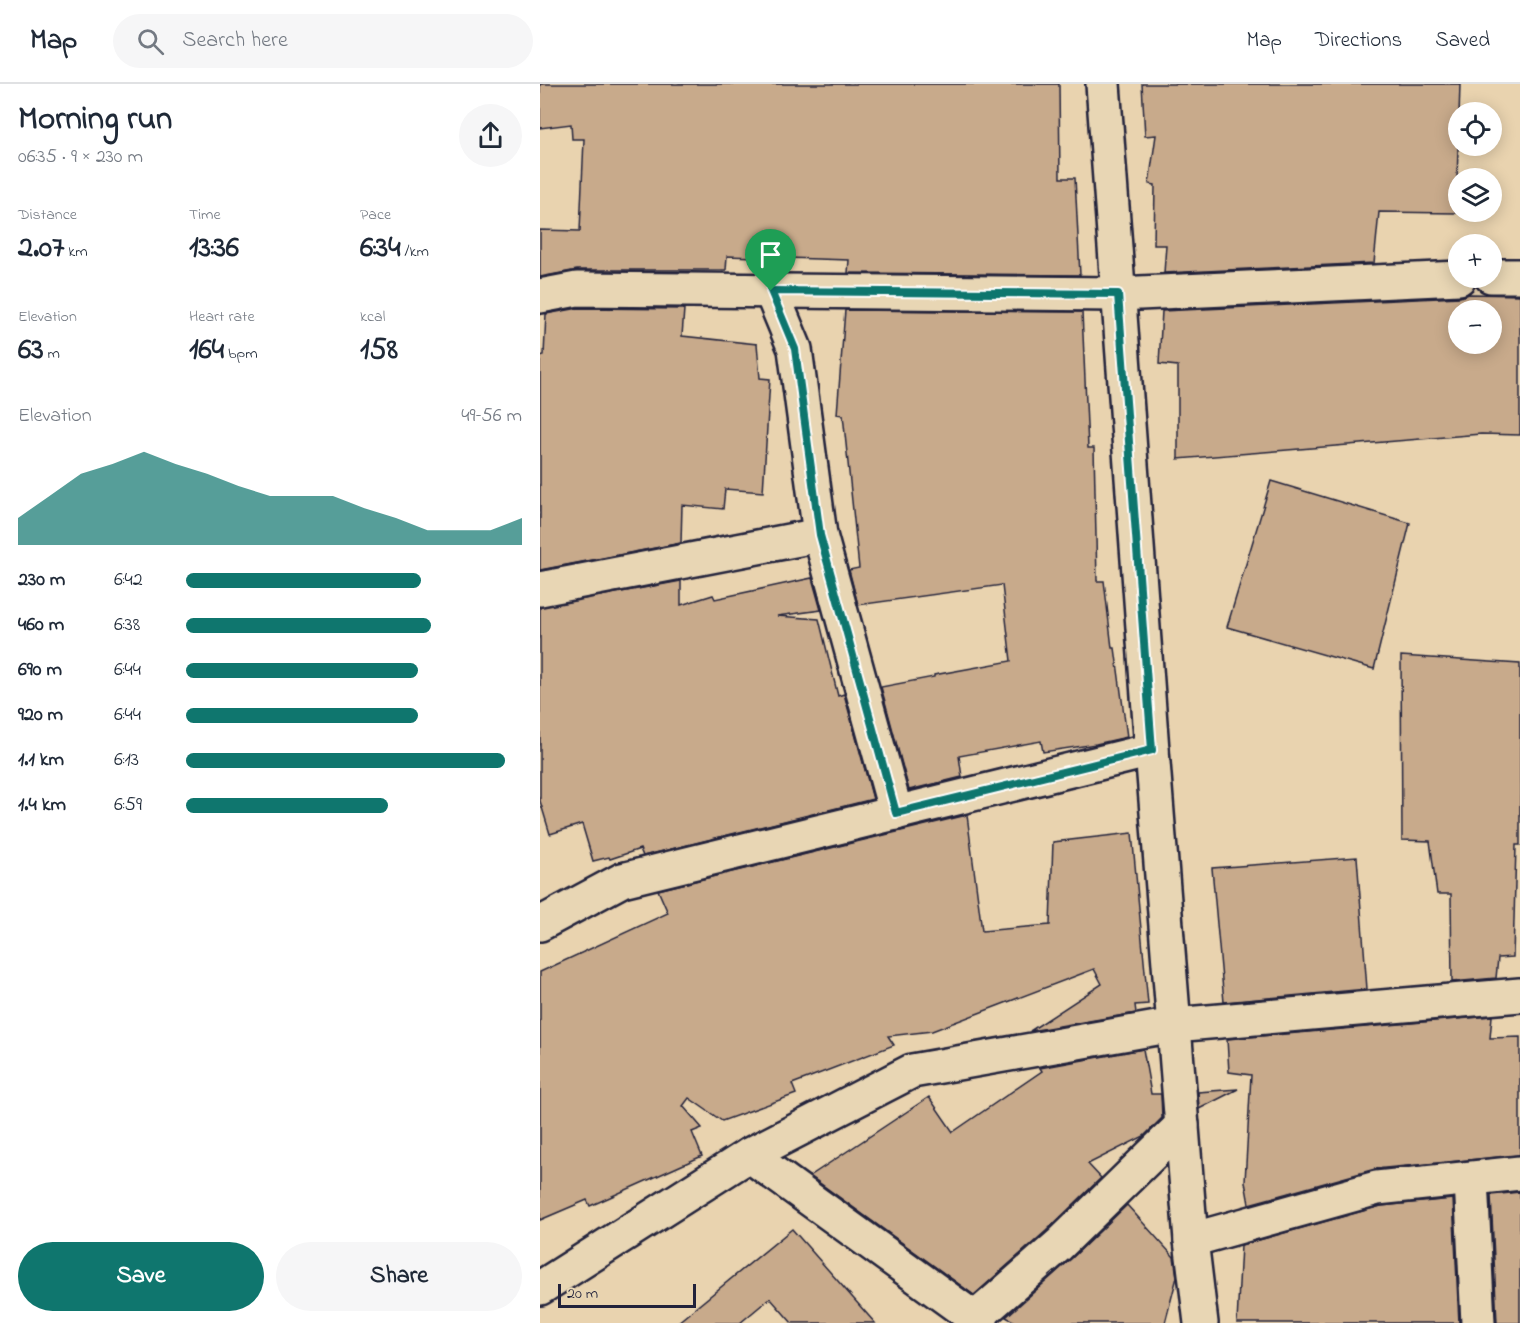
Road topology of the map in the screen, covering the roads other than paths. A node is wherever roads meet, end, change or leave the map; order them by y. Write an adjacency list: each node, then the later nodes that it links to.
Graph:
1 (1103, 84): 6 (street)
2 (1502, 276): 3 (street)
3 (1520, 276)
4 (1448, 279): 6 (street)
5 (771, 291): 6 (street); 7 (street); 8 (street)
6 (1118, 294): 10 (street)
7 (540, 296)
8 (820, 535): 9 (street); 11 (street)
9 (540, 589)
10 (1152, 750): 11 (street); 14 (street)
11 (896, 813): 12 (street)
12 (540, 924)
13 (1520, 995): 14 (street)
14 (1174, 1025): 15 (street); 16 (street)
15 (1182, 1125): 19 (street); 21 (street)
16 (749, 1155): 20 (street); 21 (street)
17 (1520, 1173): 18 (street)
18 (1471, 1179): 19 (street); 23 (street)
19 (1191, 1240): 22 (street)
20 (540, 1288)
21 (975, 1322)
22 (1200, 1323)
23 (1478, 1323)

